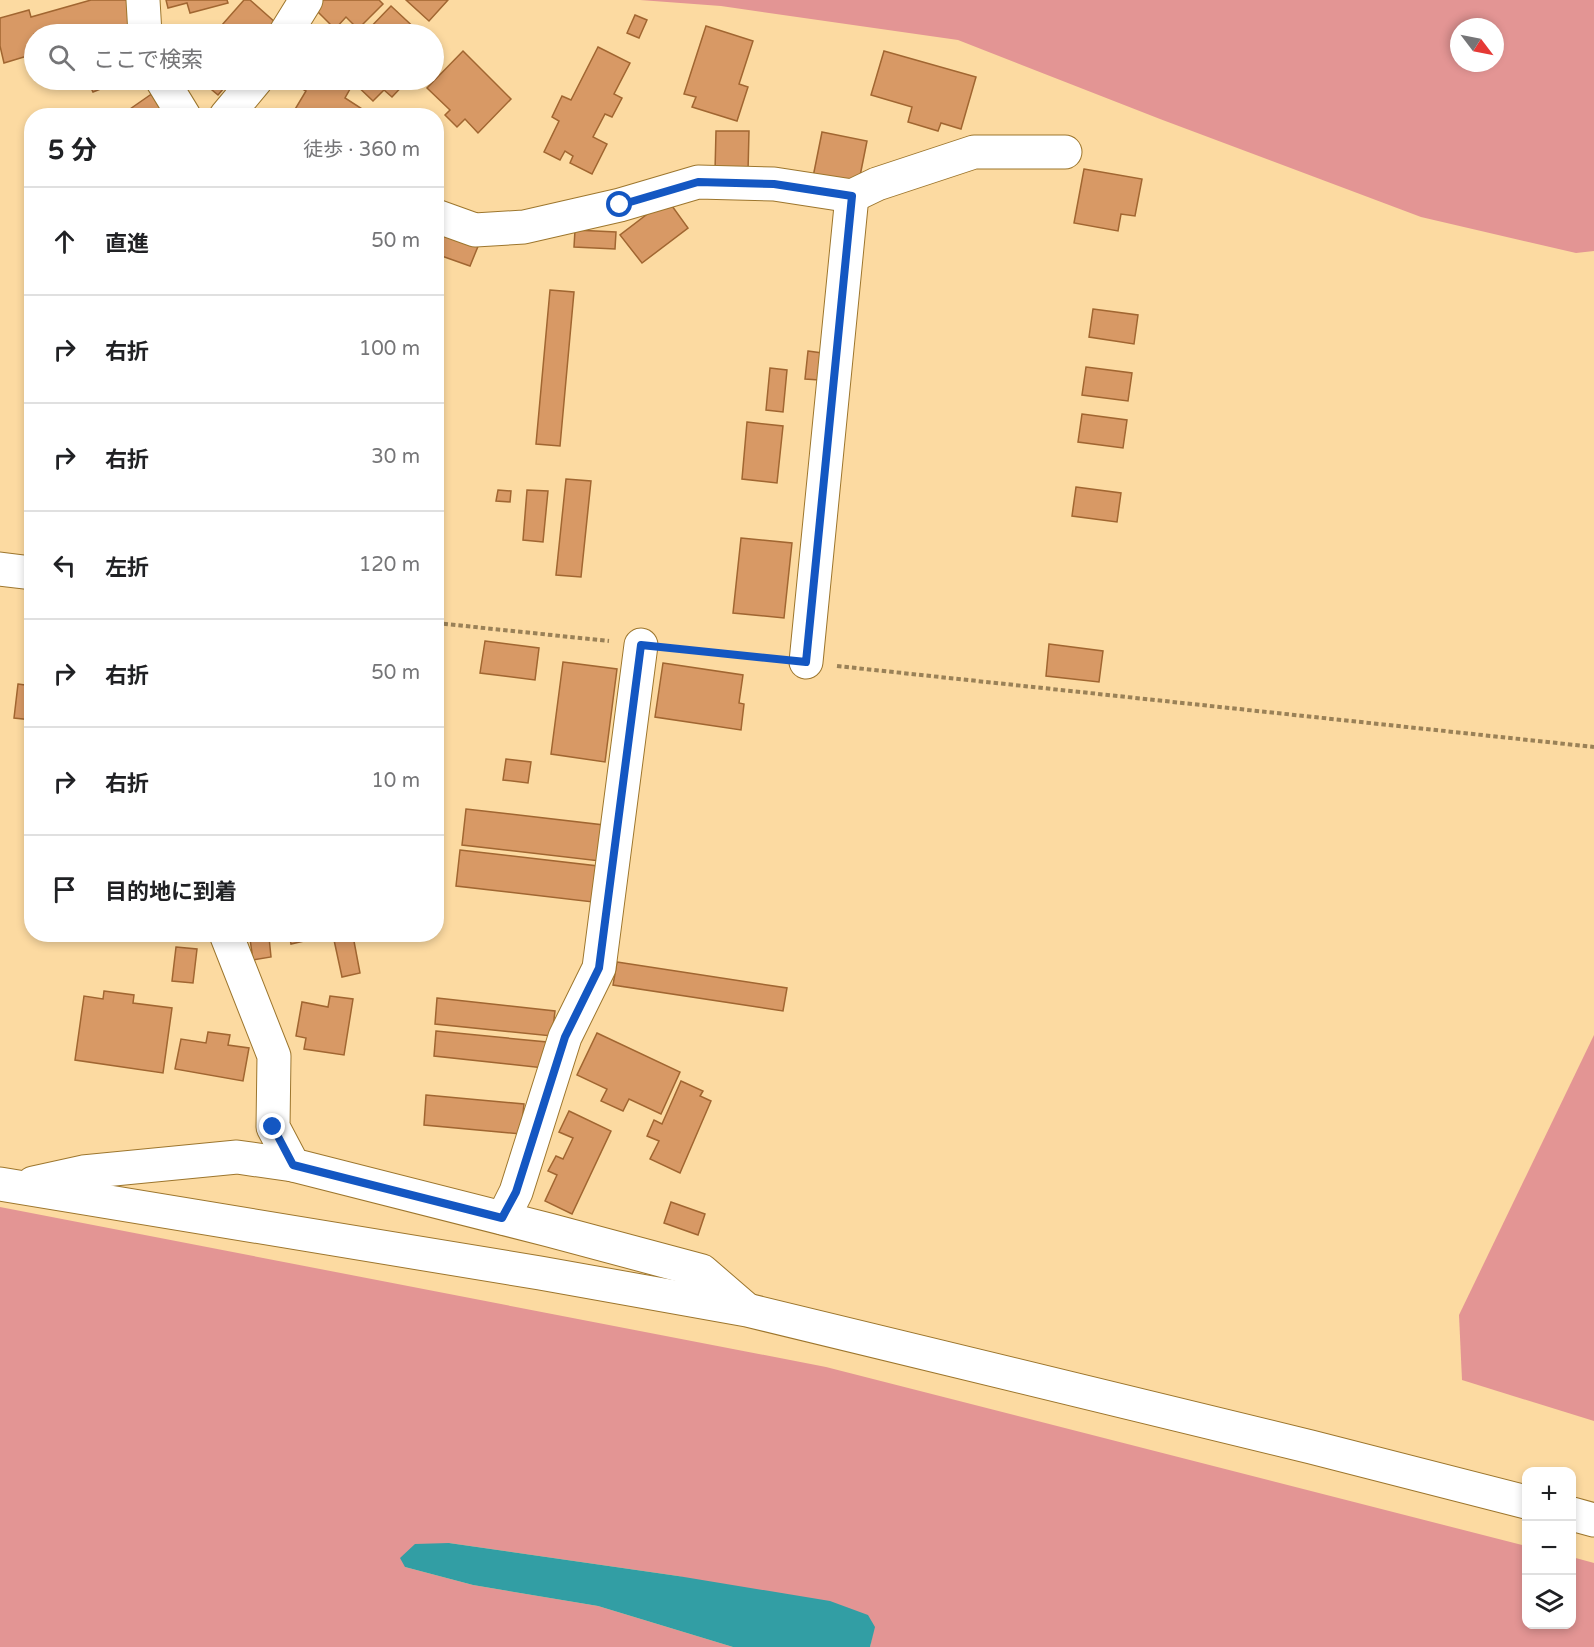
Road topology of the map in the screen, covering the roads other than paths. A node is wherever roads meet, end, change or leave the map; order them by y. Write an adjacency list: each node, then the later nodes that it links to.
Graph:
1 (143, 0): 3 (street)
2 (306, 0): 4 (street)
3 (144, 24)
4 (291, 24)
5 (168, 90): 7 (street)
6 (248, 90): 8 (street)
7 (178, 108)
8 (233, 108)
9 (1065, 152): 10 (street)
10 (852, 196): 11 (street); 15 (street)
11 (444, 219)
12 (0, 569): 13 (street)
13 (24, 572)
14 (641, 645): 19 (street)
15 (806, 662)
16 (229, 942): 17 (street)
17 (293, 1165): 18 (street); 19 (street)
18 (9, 1185): 20 (street)
19 (502, 1218): 20 (street)
20 (747, 1310): 21 (street)
21 (1522, 1501)
22 (1576, 1515): 23 (street)
23 (1594, 1520)

